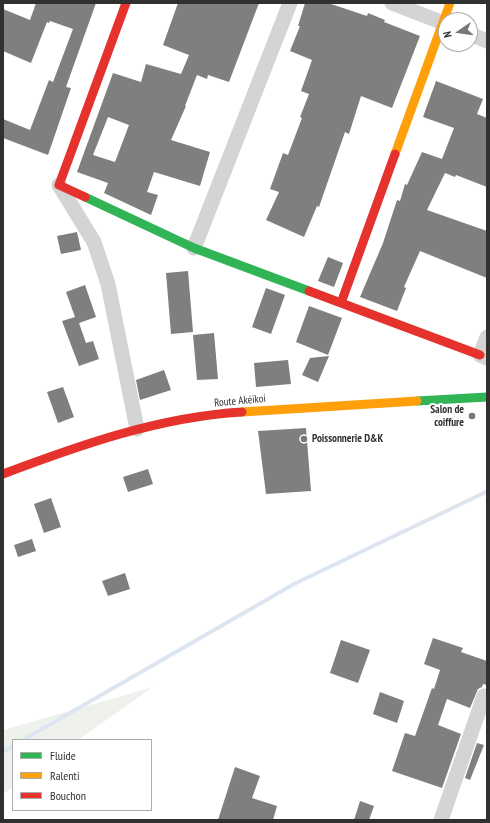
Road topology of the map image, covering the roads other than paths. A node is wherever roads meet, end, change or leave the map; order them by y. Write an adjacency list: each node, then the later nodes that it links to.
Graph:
1 (126, 3): 6 (street)
2 (290, 3): 7 (street)
3 (392, 3): 4 (street)
4 (438, 22)
5 (438, 40): 8 (street)
6 (59, 185): 7 (street); 12 (street)
7 (194, 248): 8 (street)
8 (341, 303): 10 (street)
9 (487, 337): 10 (street)
10 (484, 357)
11 (487, 397): 12 (street, Route Akéikoi)
12 (136, 429): 13 (street, Route Akéikoi)
13 (3, 474)
14 (484, 696): 15 (street)
15 (440, 820)

